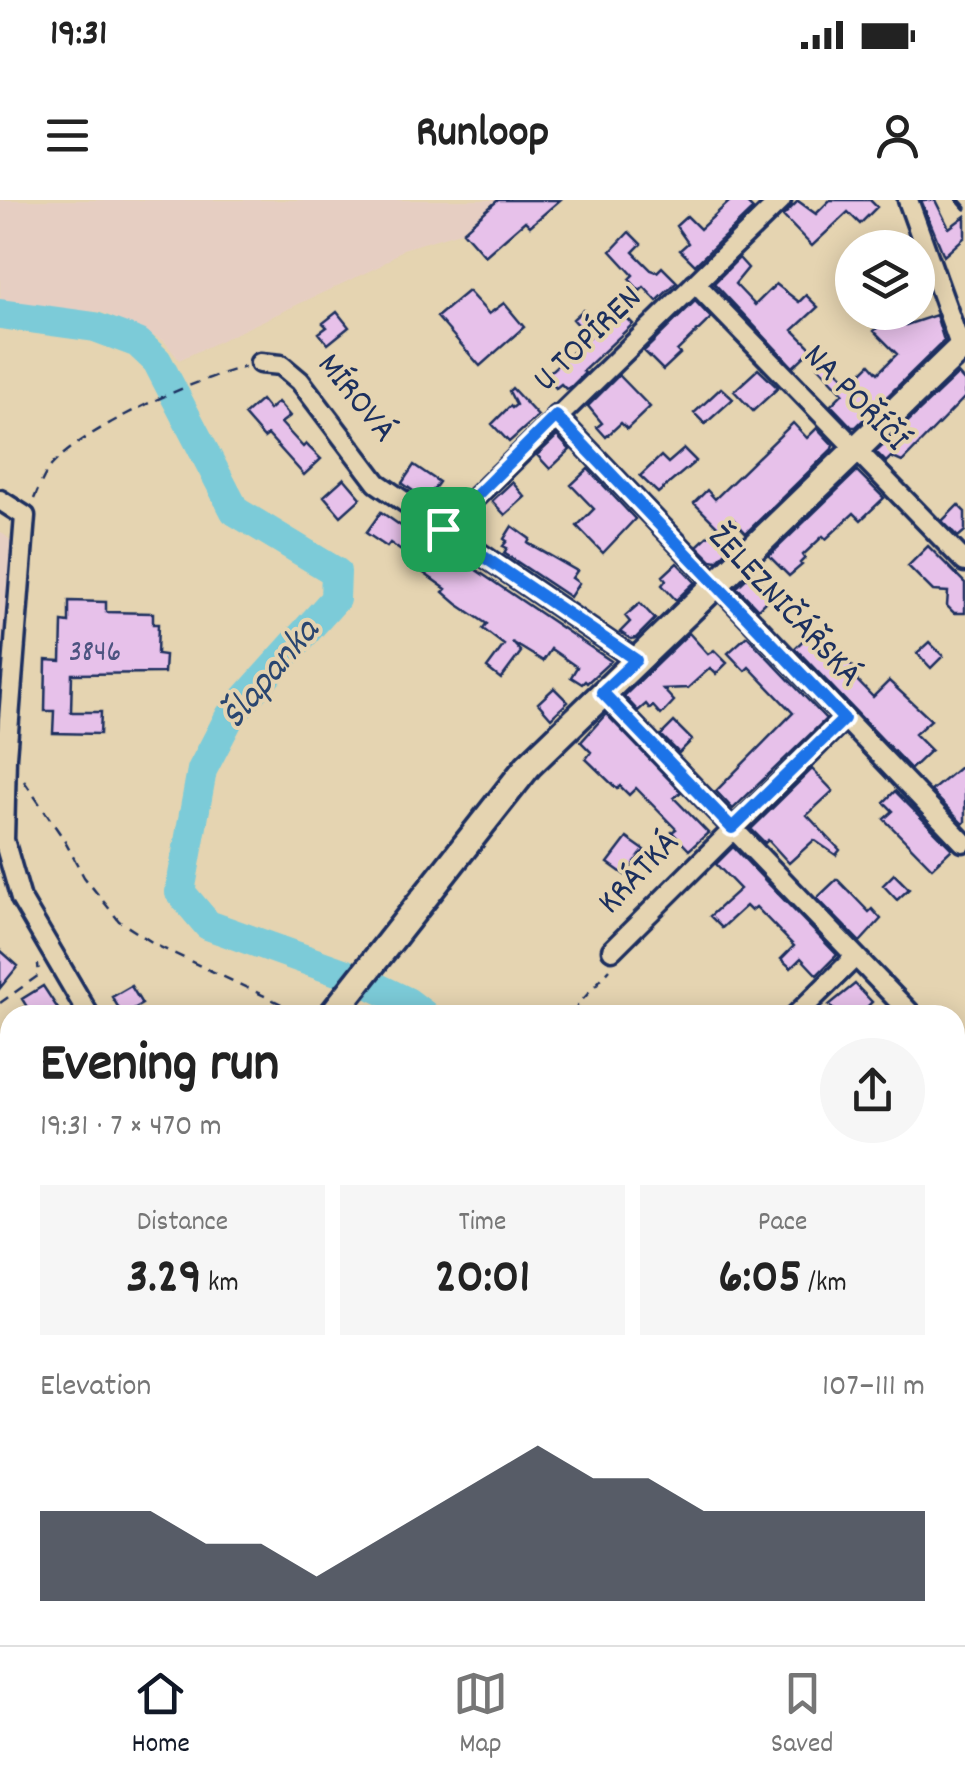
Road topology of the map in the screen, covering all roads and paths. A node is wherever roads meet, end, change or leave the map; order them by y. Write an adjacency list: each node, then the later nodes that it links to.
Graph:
1 (782, 200): 3 (street, U TOPÍREN)
2 (908, 200): 4 (street)
3 (695, 282): 6 (street, U TOPÍREN); 7 (street, NA POŘÍČÍ)
4 (963, 346): 7 (street)
5 (260, 363): 9 (path); 10 (street, MÍROVÁ)
6 (556, 416): 10 (street, U TOPÍREN); 12 (street, ŽELEZNIČÁŘSKÁ)
7 (857, 448): 11 (street, NA POŘÍČÍ); 12 (street)
8 (0, 500): 9 (street)
9 (25, 516): 16 (street)
10 (443, 529): 13 (street, MÍROVÁ)
11 (965, 562)
12 (716, 583): 13 (street); 15 (street, ŽELEZNIČÁŘSKÁ)
13 (636, 660): 14 (street)
14 (602, 692): 17 (street); 25 (street)
15 (844, 719): 17 (street, KRÁTKÁ); 18 (street, ŽELEZNIČÁŘSKÁ)
16 (6, 757): 19 (street); 24 (path)
17 (732, 828): 20 (street, KRÁTKÁ); 21 (street)
18 (963, 842)
19 (43, 939): 22 (path); 23 (street)
20 (612, 950): 26 (path)
21 (855, 957): 27 (street); 28 (street)
22 (0, 1004)
23 (83, 1005)
24 (284, 1005)
25 (340, 1005)
26 (578, 1005)
27 (806, 1005)
28 (902, 1005)

